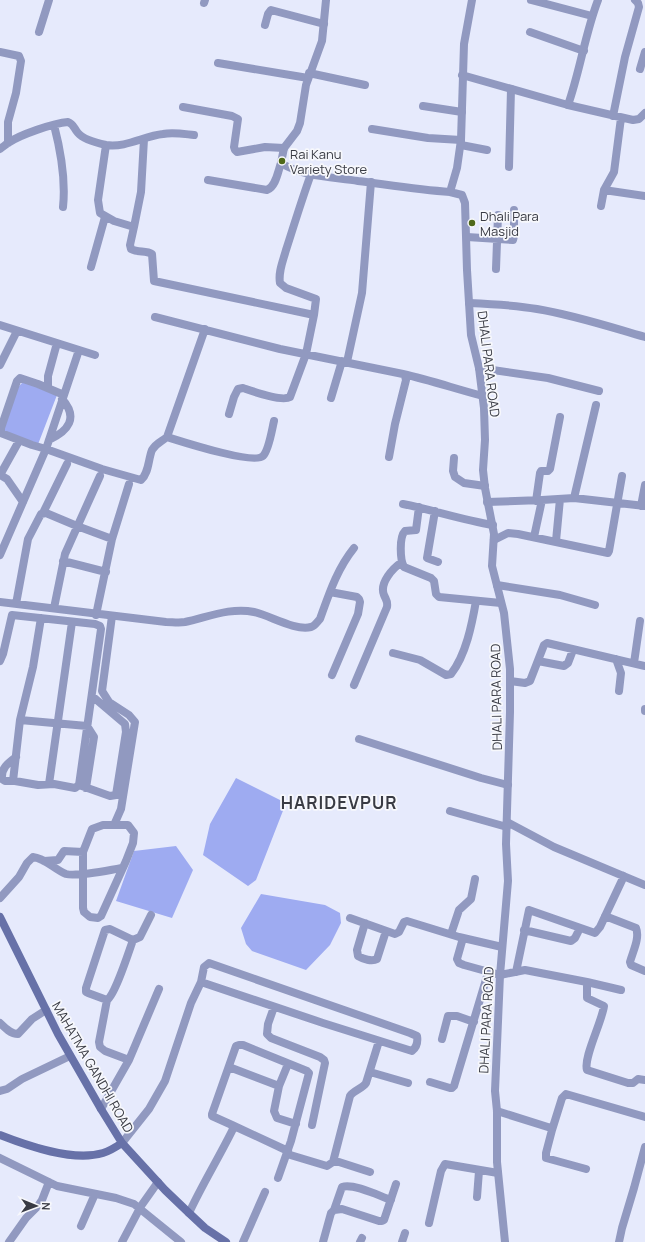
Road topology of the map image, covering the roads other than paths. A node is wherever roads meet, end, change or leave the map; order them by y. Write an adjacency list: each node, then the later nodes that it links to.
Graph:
1 (49, 0): 10 (street)
2 (326, 0): 8 (street)
3 (472, 0): 18 (street)
4 (531, 0): 7 (street)
5 (598, 0): 7 (street)
6 (635, 0): 26 (street)
7 (592, 16): 12 (street)
8 (324, 24): 9 (street); 17 (street)
9 (265, 25)
10 (39, 32)
11 (530, 32): 12 (street)
12 (584, 50): 21 (street)
13 (0, 52): 32 (street)
14 (645, 52): 16 (street)
15 (218, 63): 17 (street)
16 (640, 69)
17 (308, 75): 19 (street); 34 (street)
18 (462, 75): 20 (street); 24 (street)
19 (365, 85)
20 (511, 89): 21 (street); 38 (street)
21 (568, 105): 26 (street)
22 (423, 106): 24 (street)
23 (183, 107): 34 (street)
24 (462, 112): 31 (street)
25 (645, 113): 26 (street)
26 (617, 117): 42 (street)
27 (54, 125): 32 (street); 33 (street); 46 (street)
28 (372, 129): 31 (street)
29 (194, 135): 30 (street)
30 (144, 139): 33 (street); 50 (street)
31 (461, 142): 36 (street); 43 (street)
32 (8, 143): 35 (street)
33 (106, 145): 49 (street)
34 (284, 148): 37 (street)
35 (0, 149)
36 (487, 150)
37 (281, 163): 39 (street); 40 (street)
38 (509, 167)
39 (310, 174): 41 (street); 56 (street)
40 (208, 180)
41 (371, 182): 43 (street); 66 (street)
42 (604, 190): 44 (street); 45 (street)
43 (450, 192): 51 (street, DHALI PARA ROAD)
44 (645, 196)
45 (601, 206)
46 (63, 207)
47 (514, 210): 52 (street)
48 (498, 215): 52 (street)
49 (105, 217): 50 (street); 53 (street)
50 (134, 227): 56 (street)
51 (467, 237): 52 (street); 55 (street, DHALI PARA ROAD)
52 (498, 240): 54 (street)
53 (91, 267)
54 (496, 269)
55 (469, 303): 61 (street); 68 (street, DHALI PARA ROAD)
56 (314, 315): 64 (street)
57 (155, 317): 59 (street)
58 (0, 325): 60 (street)
59 (205, 329): 64 (street); 79 (street)
60 (17, 331): 62 (street); 67 (street)
61 (645, 337)
62 (57, 343): 63 (street); 70 (street)
63 (79, 350): 65 (street); 73 (street)
64 (306, 354): 66 (street); 76 (street)
65 (95, 355)
66 (345, 362): 69 (street); 74 (street)
67 (0, 365)
68 (479, 368): 71 (street); 72 (street, DHALI PARA ROAD)
69 (403, 374): 72 (street); 83 (street)
70 (48, 388): 73 (street); 81 (street)
71 (599, 391)
72 (483, 396): 91 (street, DHALI PARA ROAD)
73 (63, 397): 80 (street); 80 (street)
74 (331, 398)
75 (596, 405): 92 (street)
76 (229, 414)
77 (560, 417): 94 (street)
78 (274, 421): 79 (street)
79 (166, 438): 82 (street)
80 (49, 440): 82 (street)
81 (19, 441): 82 (street); 86 (street)
82 (46, 449): 95 (street)
83 (389, 457)
84 (454, 458): 91 (street)
85 (67, 464): 102 (street)
86 (0, 475): 95 (street)
87 (100, 476): 104 (street)
88 (622, 476): 97 (street)
89 (129, 484): 106 (street)
90 (645, 485): 99 (street)
91 (484, 486): 96 (street, DHALI PARA ROAD)
92 (574, 498): 93 (street); 97 (street)
93 (560, 499): 94 (street); 108 (street)
94 (539, 501): 96 (street); 105 (street)
95 (23, 502): 110 (street)
96 (487, 502): 103 (street, DHALI PARA ROAD)
97 (617, 503): 99 (street); 108 (street)
98 (403, 504): 100 (street)
99 (643, 506)
100 (419, 507): 101 (street); 112 (street)
101 (435, 511): 103 (street); 113 (street)
102 (43, 513): 104 (street); 120 (street)
103 (493, 525): 107 (street, DHALI PARA ROAD)
104 (77, 526): 106 (street); 111 (street)
105 (534, 537): 107 (street); 108 (street)
106 (112, 539): 114 (street)
107 (494, 540): 115 (street, DHALI PARA ROAD)
108 (556, 541)
109 (354, 548): 116 (street)
110 (0, 555)
111 (63, 561): 114 (street); 122 (street)
112 (402, 562): 117 (street); 137 (street)
113 (438, 562)
114 (106, 572): 123 (street)
115 (497, 584): 119 (street, DHALI PARA ROAD); 121 (street)
116 (330, 592): 124 (street); 135 (street)
117 (476, 601): 119 (street); 129 (street)
118 (0, 602): 120 (street)
119 (501, 603): 136 (street, DHALI PARA ROAD)
120 (16, 604): 122 (street)
121 (595, 605)
122 (54, 608): 123 (street)
123 (96, 615): 124 (street)
124 (112, 616): 151 (street)
125 (41, 618): 127 (street); 131 (street); 140 (street)
126 (640, 621): 133 (street)
127 (72, 622): 139 (street); 141 (street)
128 (573, 650): 130 (street); 132 (street); 132 (street)
129 (393, 653)
130 (616, 659): 133 (street); 138 (street)
131 (0, 660)
132 (538, 661): 136 (street)
133 (634, 663): 134 (street)
134 (645, 666)
135 (332, 675)
136 (510, 681): 147 (street, DHALI PARA ROAD)
137 (354, 685)
138 (619, 692)
139 (92, 696): 142 (street); 148 (street)
140 (20, 720): 141 (street); 144 (street)
141 (57, 723): 142 (street); 146 (street)
142 (87, 726): 148 (street)
143 (359, 739): 147 (street)
144 (16, 757): 145 (street); 145 (street)
145 (13, 781): 146 (street)
146 (49, 784): 148 (street)
147 (508, 785): 150 (street, DHALI PARA ROAD)
148 (83, 786)
149 (450, 811): 150 (street)
150 (507, 824): 156 (street); 171 (street, DHALI PARA ROAD)
151 (114, 825): 152 (street); 154 (street)
152 (83, 852): 153 (street); 155 (street)
153 (44, 861): 155 (street); 159 (street)
154 (122, 868): 155 (street); 155 (street)
155 (84, 874)
156 (624, 876): 158 (street); 161 (street)
157 (475, 879): 168 (street)
158 (645, 885)
159 (0, 898)
160 (151, 915): 170 (street)
161 (605, 916): 165 (street); 172 (street)
162 (0, 917): 182 (main road, MAHATMA GANDHI ROAD)
163 (350, 918): 164 (street)
164 (365, 923): 167 (street); 167 (street)
165 (580, 928): 166 (street); 166 (street)
166 (524, 930): 173 (street)
167 (386, 931): 168 (street)
168 (451, 934): 169 (street)
169 (463, 938): 171 (street); 174 (street)
170 (133, 940): 180 (street); 180 (street)
171 (502, 947): 175 (street, DHALI PARA ROAD)
172 (645, 971)
173 (516, 972): 175 (street); 177 (street)
174 (488, 973): 175 (street); 183 (street)
175 (500, 975): 198 (street, DHALI PARA ROAD)
176 (201, 982): 181 (street); 186 (street); 205 (street)
177 (587, 982): 179 (street); 192 (street)
178 (159, 989): 188 (street)
179 (621, 990)
180 (107, 1000): 188 (street)
181 (274, 1007): 186 (street); 202 (street)
182 (46, 1010): 184 (street); 187 (main road, MAHATMA GANDHI ROAD)
183 (474, 1022): 185 (street); 194 (street)
184 (0, 1024)
185 (442, 1039)
186 (379, 1041): 191 (street)
187 (70, 1056): 196 (street); 197 (main road, MAHATMA GANDHI ROAD)
188 (130, 1060): 197 (street)
189 (288, 1064): 190 (street); 195 (street); 200 (street)
190 (229, 1067): 195 (street); 201 (street)
191 (370, 1072): 193 (street); 209 (street)
192 (645, 1080)
193 (408, 1082)
194 (430, 1082)
195 (279, 1086): 200 (street)
196 (0, 1091)
197 (101, 1109): 205 (main road, MAHATMA GANDHI ROAD)
198 (497, 1111): 203 (street); 213 (street, DHALI PARA ROAD)
199 (645, 1117): 203 (street)
200 (296, 1124): 207 (street)
201 (232, 1125): 207 (street); 224 (street)
202 (312, 1125)
203 (552, 1130): 210 (street)
204 (0, 1135): 205 (main road)
205 (122, 1143): 216 (main road, MAHATMA GANDHI ROAD)
206 (645, 1147): 236 (street)
207 (287, 1152): 209 (street); 214 (street)
208 (0, 1158): 215 (street)
209 (334, 1162): 212 (street)
210 (586, 1169)
211 (479, 1170): 213 (street); 220 (street); 225 (street)
212 (370, 1172)
213 (498, 1173): 235 (street, DHALI PARA ROAD)
214 (278, 1178)
215 (49, 1182): 219 (street); 228 (street)
216 (158, 1182): 222 (street); 224 (main road, MAHATMA GANDHI ROAD)
217 (396, 1184): 221 (street)
218 (265, 1192): 232 (street)
219 (96, 1194): 222 (street); 226 (street)
220 (477, 1197)
221 (391, 1200): 223 (street); 223 (street)
222 (141, 1207): 229 (street); 230 (street)
223 (334, 1210): 233 (street)
224 (189, 1213): 231 (main road, MAHATMA GANDHI ROAD)
225 (429, 1223)
226 (81, 1226)
227 (405, 1233): 234 (street)
228 (10, 1242)
229 (122, 1242)
230 (181, 1242)
231 (226, 1242)
232 (243, 1242)
233 (323, 1242)
234 (402, 1242)
235 (505, 1242)
236 (619, 1242)

